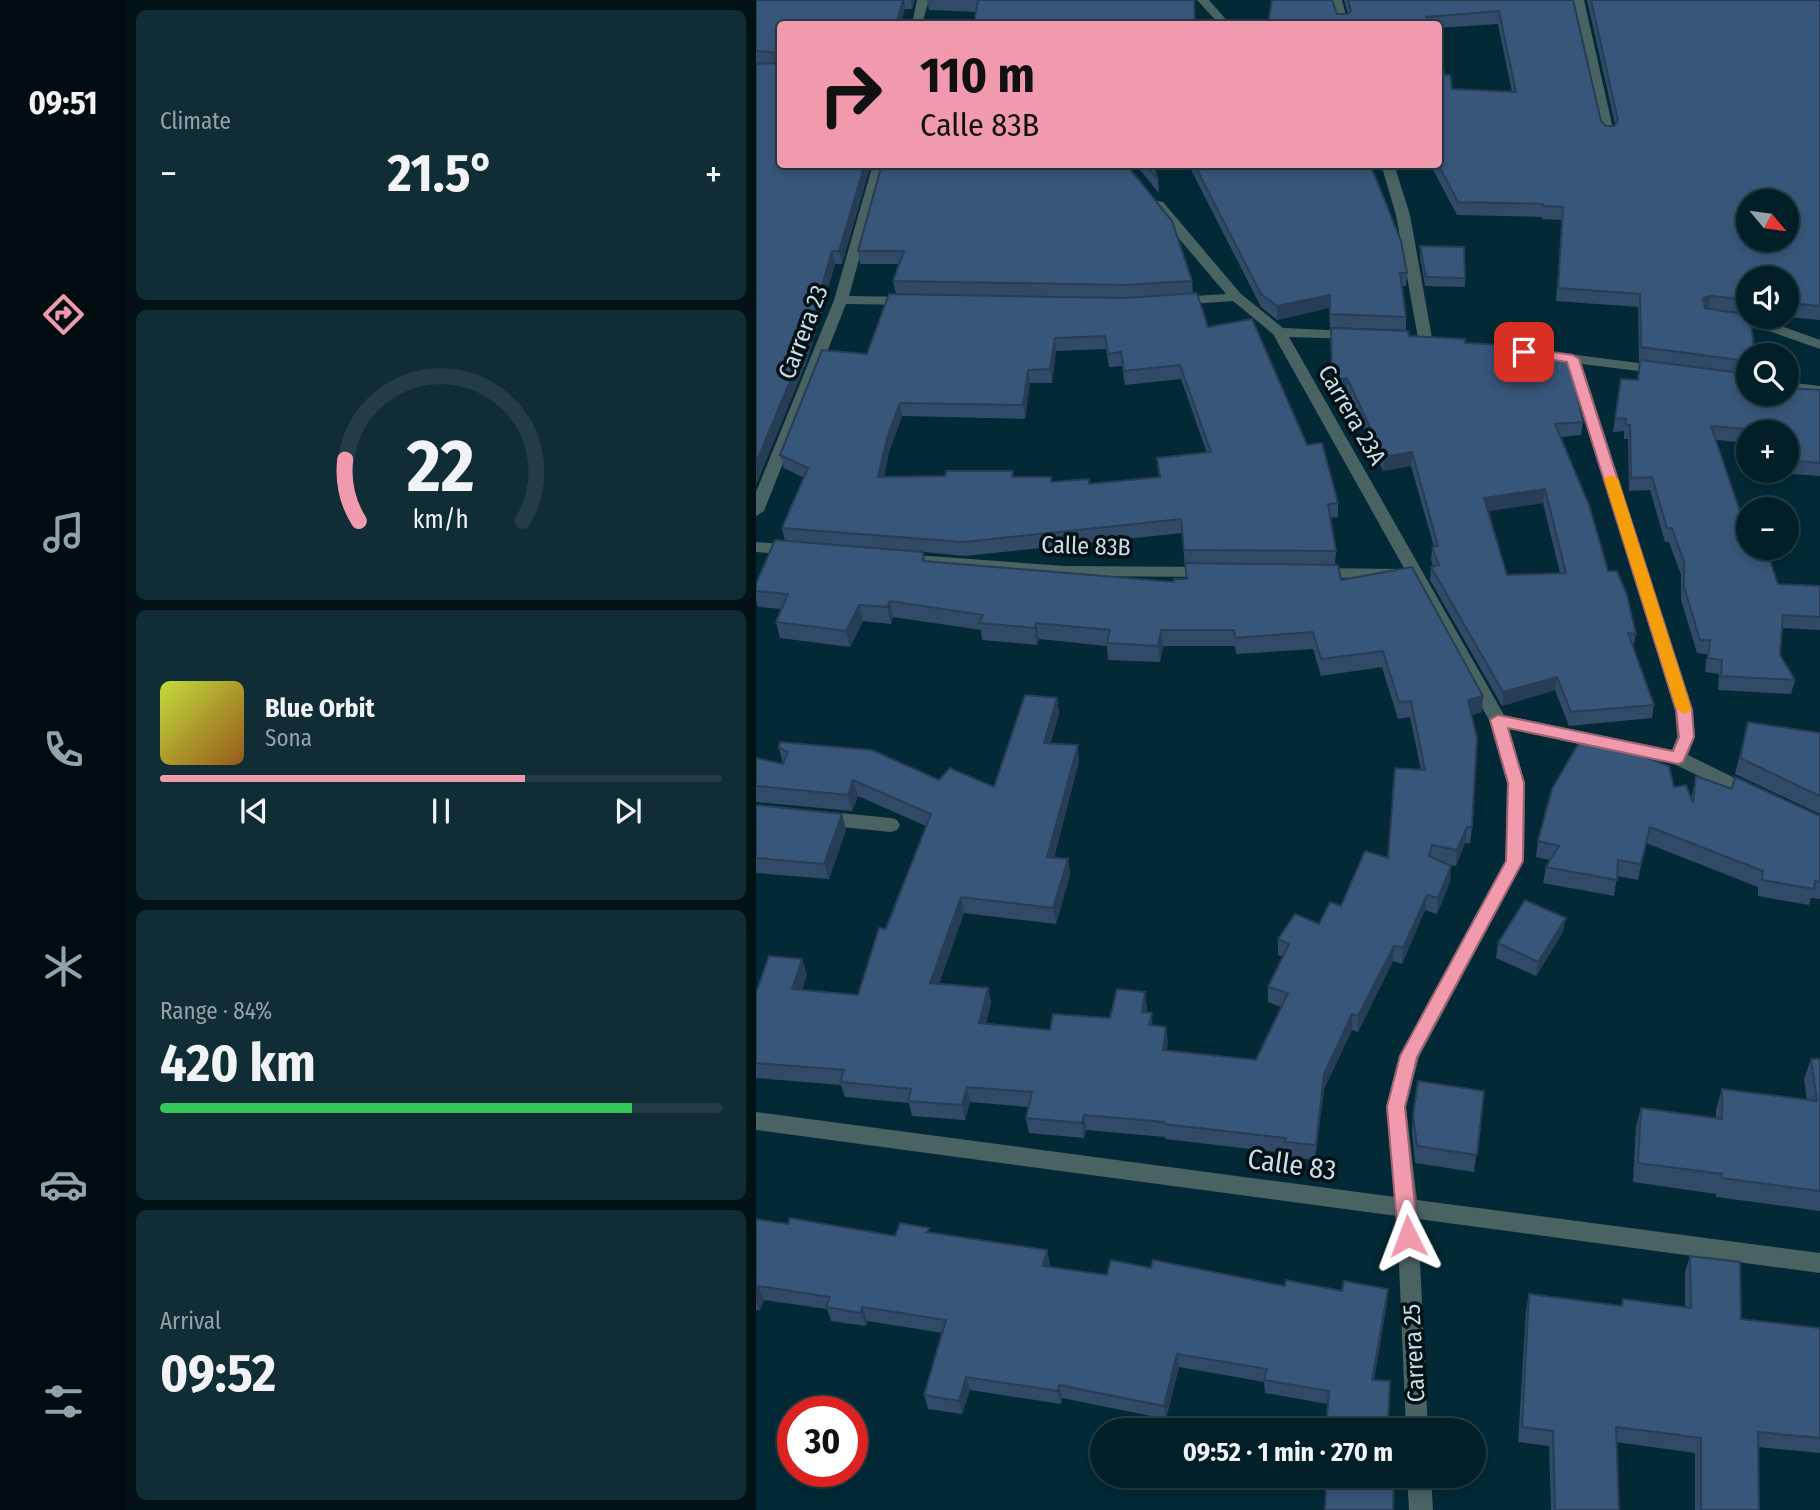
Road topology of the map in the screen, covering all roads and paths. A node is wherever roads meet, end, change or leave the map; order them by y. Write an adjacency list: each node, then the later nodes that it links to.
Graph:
1 (923, 0): 5 (street)
2 (1203, 0): 6 (street)
3 (1336, 0): 7 (street)
4 (1578, 0): 8 (street)
5 (918, 21)
6 (1222, 21)
7 (1342, 21)
8 (1608, 133)
9 (878, 168): 13 (street, Carrera 23)
10 (1388, 168): 19 (street)
11 (1150, 195): 12 (street, Carrera 23A)
12 (1236, 297): 15 (street); 17 (street, Carrera 23A)
13 (841, 300): 14 (street); 26 (street, Carrera 23)
14 (925, 301)
15 (1163, 302)
16 (1721, 318): 20 (street)
17 (1279, 332): 18 (street); 32 (street, Carrera 23A)
18 (1372, 336)
19 (1425, 339)
20 (1820, 345)
21 (1506, 349): 22 (street)
22 (1573, 359): 23 (street); 34 (street)
23 (1681, 373)
24 (1799, 387): 25 (street)
25 (1820, 390)
26 (756, 511)
27 (756, 548): 28 (street)
28 (810, 552)
29 (890, 558): 30 (street, Calle 83B)
30 (1227, 573)
31 (1295, 573): 32 (street)
32 (1416, 574): 33 (street, Carrera 23A)
33 (1498, 720): 34 (street); 39 (street, Carrera 25)
34 (1678, 758): 35 (street)
35 (1773, 805)
36 (796, 816): 37 (street)
37 (891, 825)
38 (756, 1121): 39 (street, Calle 83)
39 (1407, 1208): 40 (street, Calle 83); 41 (street, Carrera 25)
40 (1820, 1263)
41 (1416, 1418)
42 (1420, 1488): 43 (street)
43 (1421, 1510)

